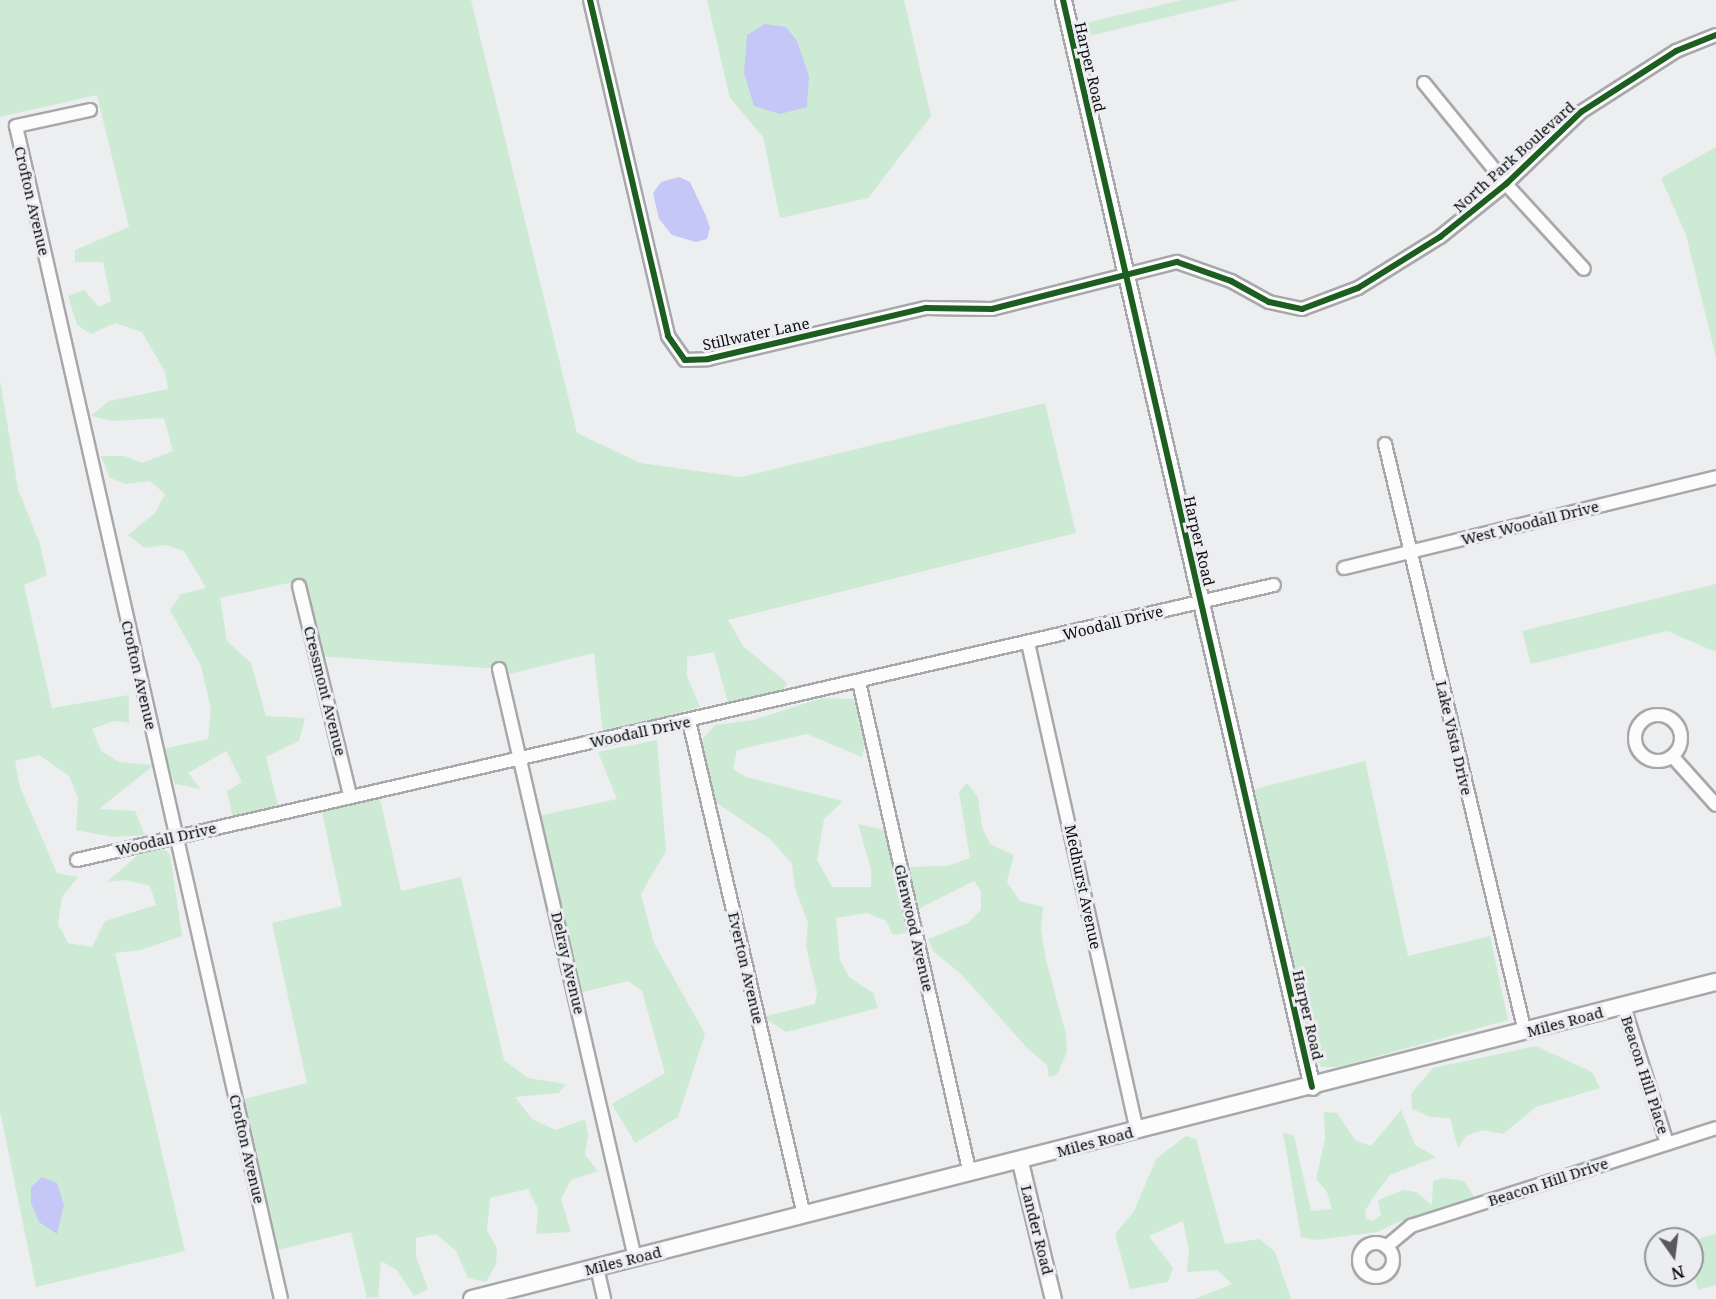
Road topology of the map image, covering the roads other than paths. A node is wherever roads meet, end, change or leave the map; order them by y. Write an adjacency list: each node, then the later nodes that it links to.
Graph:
1 (590, 0): 8 (street, Stillwater Lane)
2 (1063, 0): 8 (street, Harper Road)
3 (1716, 35): 6 (street, North Park Boulevard)
4 (1424, 83): 6 (street)
5 (90, 110): 24 (street, Crofton Avenue)
6 (1506, 184): 7 (street); 8 (street, North Park Boulevard)
7 (1584, 268)
8 (1126, 276): 15 (street, Harper Road)
9 (1385, 444): 11 (street, Lake Vista Drive)
10 (1716, 477): 11 (street, West Woodall Drive)
11 (1410, 553): 12 (street, West Woodall Drive); 28 (street, Lake Vista Drive)
12 (1344, 567)
13 (1274, 585): 15 (street)
14 (299, 586): 22 (street, Cressmont Avenue)
15 (1201, 601): 16 (street, Woodall Drive); 29 (street, Harper Road)
16 (1028, 644): 18 (street, Woodall Drive); 31 (street, Medhurst Avenue)
17 (499, 669): 21 (street, Delray Avenue)
18 (859, 682): 19 (street, Woodall Drive); 34 (street, Glenwood Avenue)
19 (689, 721): 21 (street, Woodall Drive); 35 (street, Everton Avenue)
20 (1673, 757): 23 (street)
21 (520, 758): 22 (street, Woodall Drive); 37 (street, Delray Avenue)
22 (350, 796): 24 (street, Woodall Drive)
23 (1716, 805)
24 (175, 837): 25 (street, Woodall Drive); 39 (street, Crofton Avenue)
25 (78, 860)
26 (1716, 982): 27 (main road, Miles Road)
27 (1624, 1007): 28 (main road, Miles Road); 32 (street, Beacon Hill Place)
28 (1525, 1032): 29 (main road, Miles Road)
29 (1312, 1088): 31 (main road, Miles Road)
30 (1716, 1128): 32 (street, Beacon Hill Drive)
31 (1137, 1131): 33 (main road, Miles Road)
32 (1667, 1143): 36 (street, Beacon Hill Drive)
33 (1020, 1162): 34 (main road, Miles Road); 42 (street, Lander Road)
34 (970, 1174): 35 (main road, Miles Road)
35 (804, 1215): 37 (main road, Miles Road)
36 (1386, 1247)
37 (635, 1258): 38 (main road, Miles Road)
38 (597, 1268): 40 (main road, Miles Road); 41 (street)
39 (281, 1299)
40 (472, 1299)
41 (604, 1299)
42 (1053, 1299)

